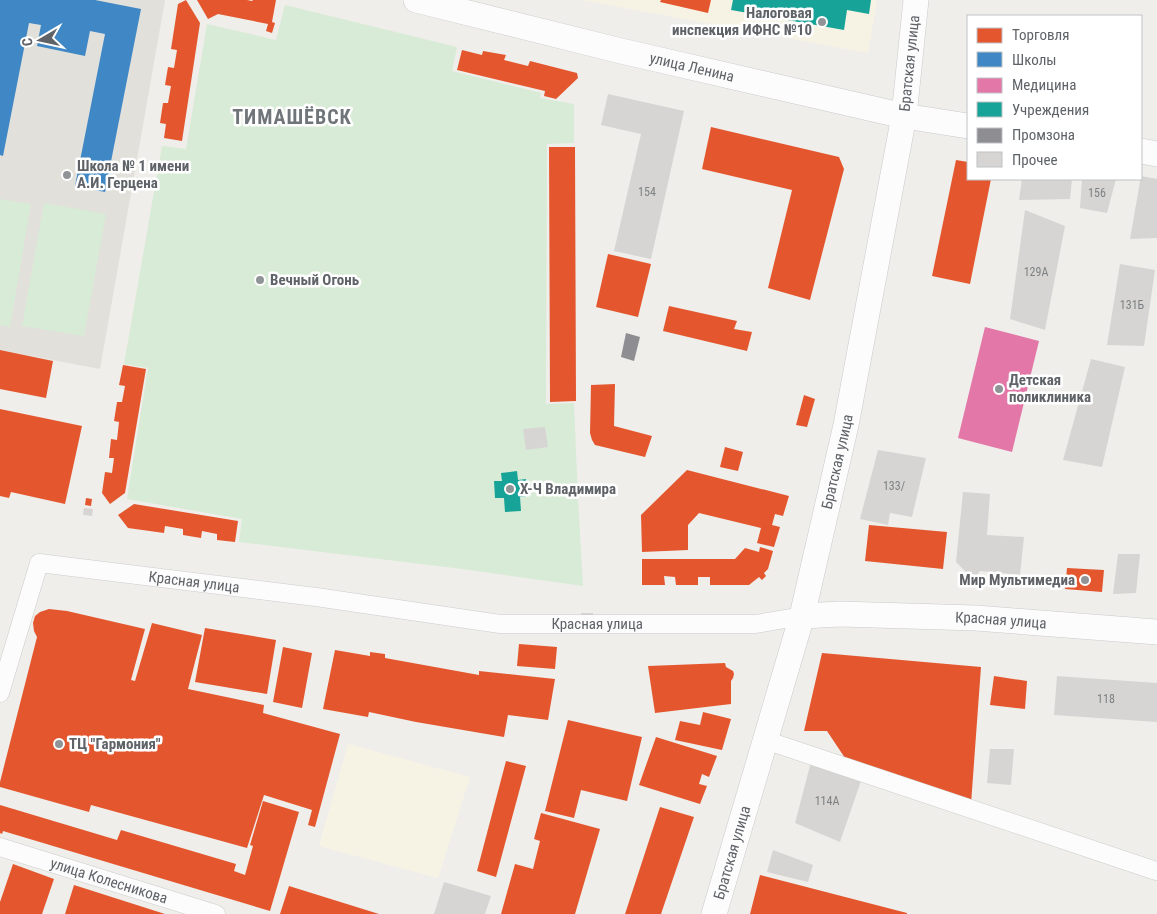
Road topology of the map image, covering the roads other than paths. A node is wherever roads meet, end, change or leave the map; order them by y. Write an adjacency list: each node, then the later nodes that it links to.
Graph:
1 (416, 0): 3 (main road, улица Ленина)
2 (916, 0): 3 (main road, Братская улица)
3 (904, 116): 4 (main road, улица Ленина); 7 (main road, Братская улица)
4 (967, 126)
5 (1142, 152): 6 (main road)
6 (1157, 154)
7 (802, 616): 8 (main road, Красная улица); 9 (street, Красная улица); 10 (main road, Братская улица)
8 (1157, 632)
9 (0, 693)
10 (765, 740): 12 (street); 14 (main road, Братская улица)
11 (0, 847): 13 (street, улица Колесникова)
12 (1156, 871)
13 (216, 914)
14 (714, 914)

